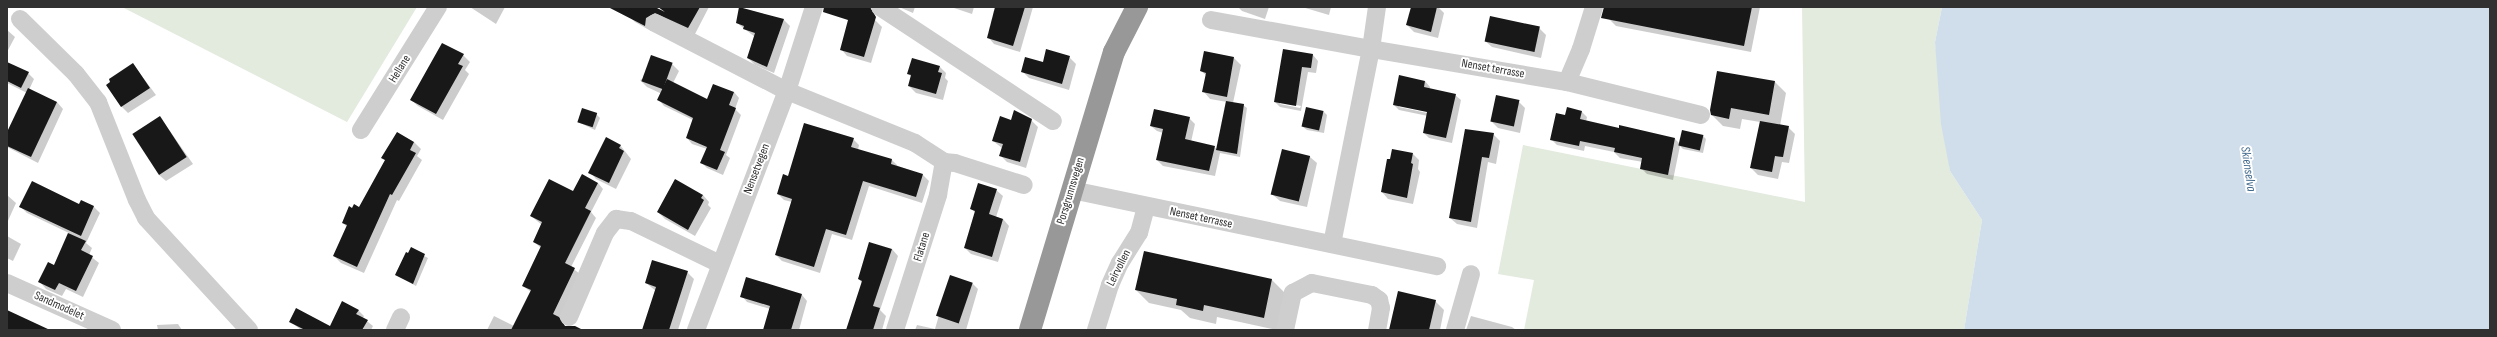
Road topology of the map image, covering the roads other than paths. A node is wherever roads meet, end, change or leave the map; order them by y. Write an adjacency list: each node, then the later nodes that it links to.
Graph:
1 (438, 7): 17 (street, Hellane)
2 (814, 7): 14 (street, Nensetvegen)
3 (880, 7): 16 (street)
4 (1121, 7): 12 (highway, Porsgrunnsvegen)
5 (1138, 7): 12 (highway, Porsgrunnsvegen)
6 (1377, 7): 11 (street)
7 (1594, 7): 13 (street)
8 (20, 19): 29 (street)
9 (1211, 20): 11 (street, Nenset terrasse)
10 (655, 23): 14 (street)
11 (1371, 49): 13 (street, Nenset terrasse); 22 (street)
12 (1114, 52): 20 (highway, Porsgrunnsvegen)
13 (1567, 82): 15 (street, Nenset terrasse)
14 (787, 91): 18 (street); 23 (street, Nensetvegen)
15 (1701, 115)
16 (1053, 121)
17 (361, 130)
18 (944, 162): 19 (street); 31 (street, Flatane)
19 (1024, 185)
20 (1072, 190): 21 (street, Nenset terrasse); 32 (highway, Porsgrunnsvegen)
21 (1146, 207): 22 (street, Nenset terrasse); 33 (street, Leirvollen)
22 (1332, 244): 24 (street, Nenset terrasse)
23 (720, 264): 27 (street); 30 (street, Nensetvegen)
24 (1437, 266)
25 (1472, 274): 36 (street)
26 (7, 283): 28 (street, Sandmodelet)
27 (569, 317)
28 (112, 330)
29 (249, 330)
30 (696, 330)
31 (895, 330)
32 (1030, 330)
33 (1096, 330)
34 (1285, 330): 35 (street)
35 (1377, 330)
36 (1456, 330)

